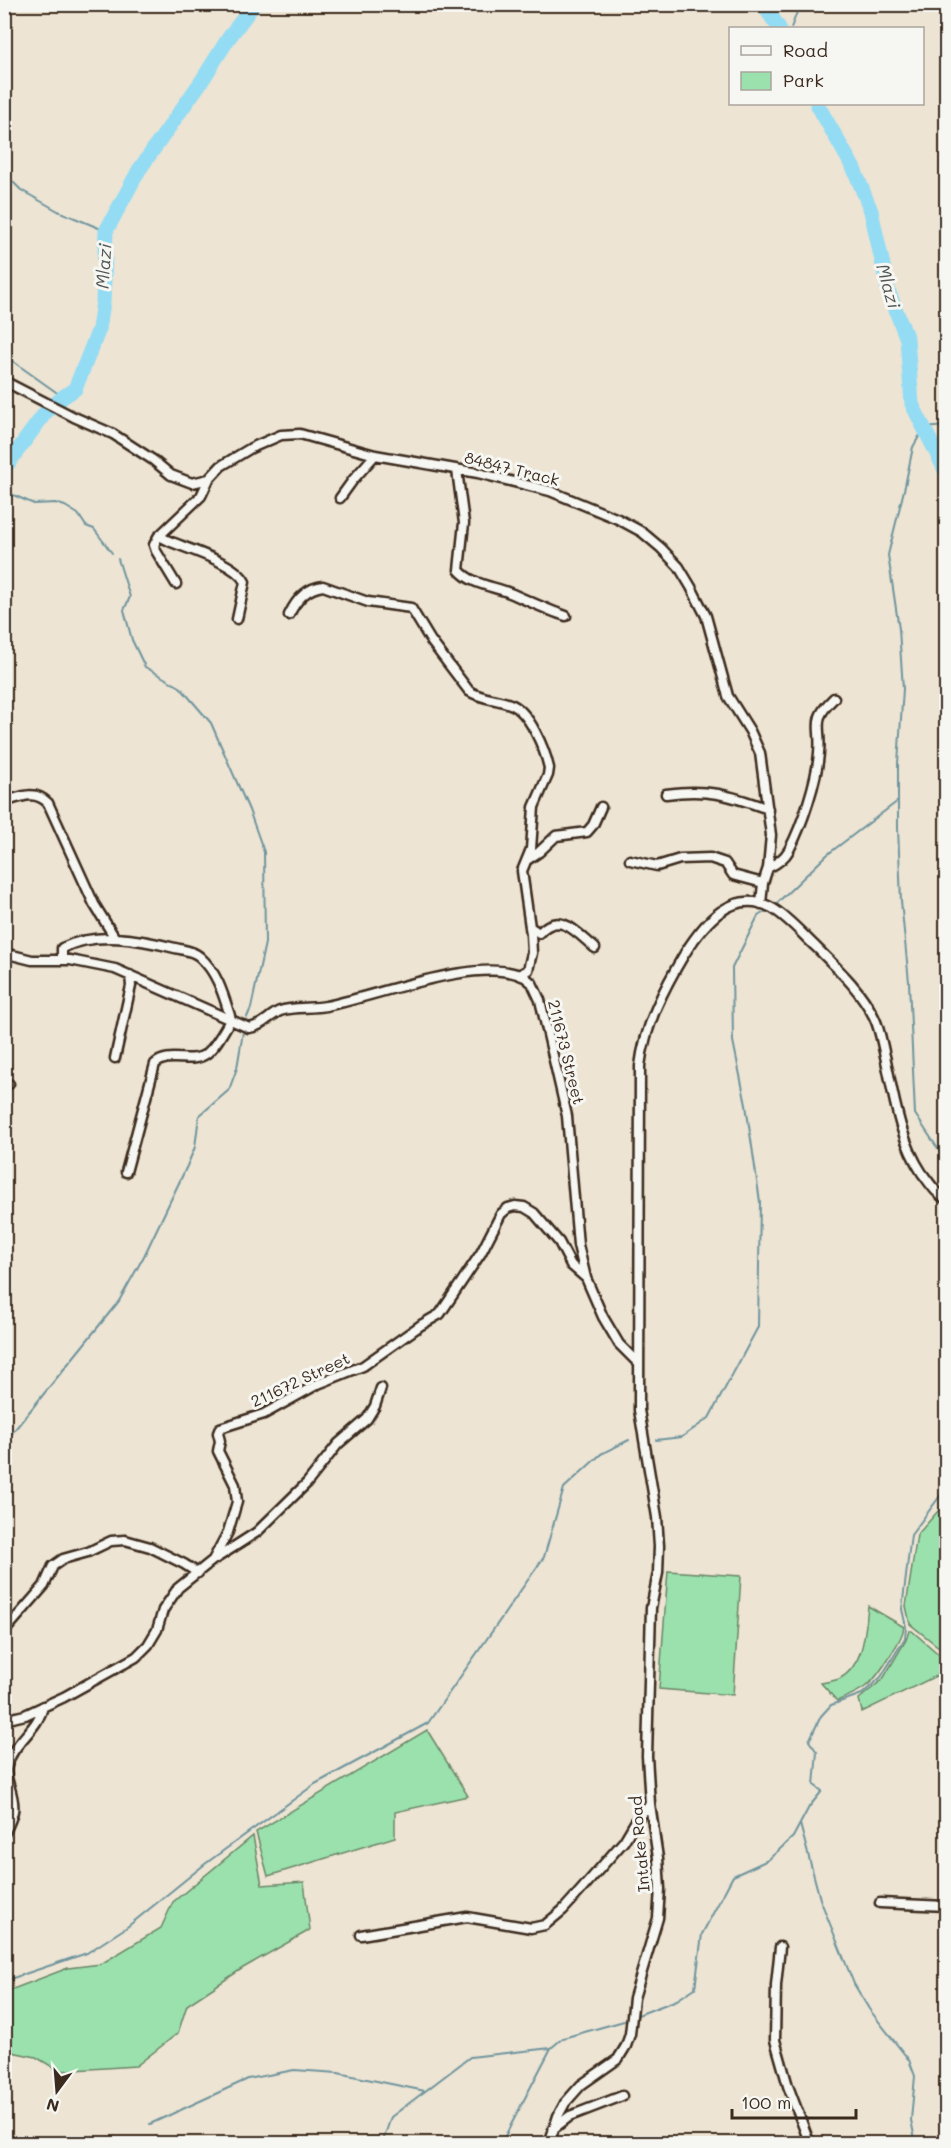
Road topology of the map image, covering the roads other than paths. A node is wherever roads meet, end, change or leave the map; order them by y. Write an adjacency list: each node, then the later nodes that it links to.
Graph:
1 (4, 381): 4 (street)
2 (375, 455): 3 (street, 84847 Track); 4 (street, 84847 Track); 5 (street)
3 (457, 470): 9 (street); 15 (street, 84847 Track)
4 (209, 479): 6 (street, 84847 Track)
5 (340, 498)
6 (162, 534): 7 (street); 10 (street)
7 (176, 584)
8 (289, 615): 16 (street)
9 (566, 616)
10 (237, 619)
11 (834, 698): 18 (street)
12 (666, 794): 15 (street)
13 (4, 802): 22 (street)
14 (601, 807): 16 (street)
15 (768, 809): 18 (street, 84847 Track)
16 (527, 860): 21 (street)
17 (630, 860): 19 (street)
18 (768, 868): 19 (street, 84847 Track)
19 (763, 883): 20 (street, 84847 Track)
20 (761, 904): 31 (street); 33 (street, Intake Road)
21 (530, 927): 23 (street); 26 (street)
22 (115, 938): 25 (street); 28 (street)
23 (595, 948)
24 (4, 953): 25 (street)
25 (62, 959): 27 (street)
26 (521, 974): 28 (street); 32 (street, 211673 Street)
27 (130, 975): 28 (street); 29 (street)
28 (231, 1019): 30 (street)
29 (115, 1058)
30 (126, 1172)
31 (945, 1198)
32 (587, 1281): 33 (street); 35 (street, 211672 Street)
33 (638, 1363): 40 (street, Intake Road)
34 (381, 1388): 35 (street)
35 (213, 1560): 36 (street, 211672 Street)
36 (198, 1573): 37 (street); 38 (street, 211672 Street)
37 (4, 1632)
38 (43, 1706): 39 (street, 211672 Street); 41 (street)
39 (4, 1720)
40 (650, 1804): 44 (street); 47 (street, Intake Road)
41 (4, 1834)
42 (880, 1903): 43 (street)
43 (946, 1906)
44 (361, 1935)
45 (780, 1947): 49 (street)
46 (622, 2096): 47 (street)
47 (553, 2129): 48 (street, Intake Road)
48 (549, 2144)
49 (810, 2144)

